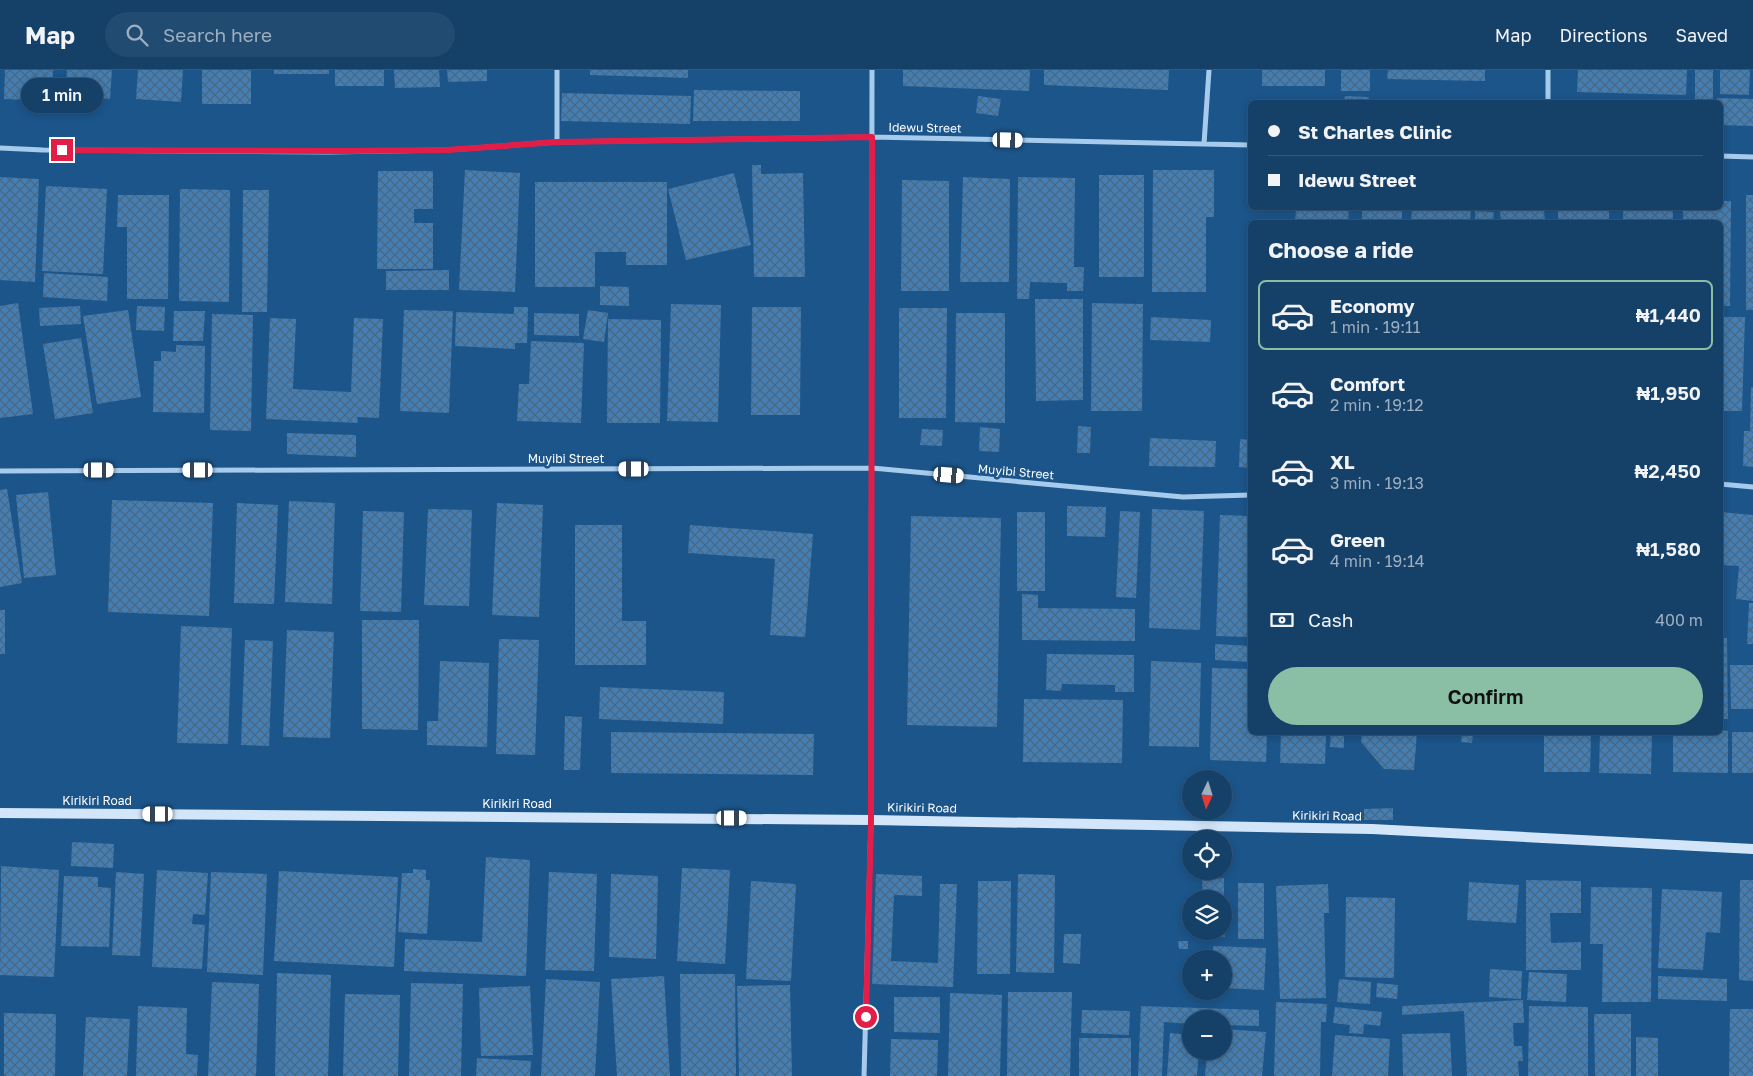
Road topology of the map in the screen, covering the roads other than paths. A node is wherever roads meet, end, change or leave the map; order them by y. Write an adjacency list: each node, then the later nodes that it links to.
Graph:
1 (558, 70): 7 (street)
2 (872, 70): 6 (street)
3 (1209, 70): 8 (street)
4 (1548, 70): 5 (street)
5 (1548, 100)
6 (872, 137): 7 (street, Idewu Street); 8 (street, Idewu Street); 13 (street)
7 (557, 142): 10 (street, Idewu Street)
8 (1204, 144): 9 (street, Idewu Street)
9 (1248, 145)
10 (0, 148)
11 (1723, 156): 12 (street)
12 (1753, 157)
13 (872, 468): 14 (street, Muyibi Street); 17 (street, Muyibi Street); 19 (street)
14 (0, 471)
15 (1723, 484): 16 (street)
16 (1753, 487)
17 (1248, 495)
18 (0, 813): 19 (main road, Kirikiri Road)
19 (871, 820): 20 (main road, Kirikiri Road); 21 (street)
20 (1753, 849)
21 (864, 1076)

